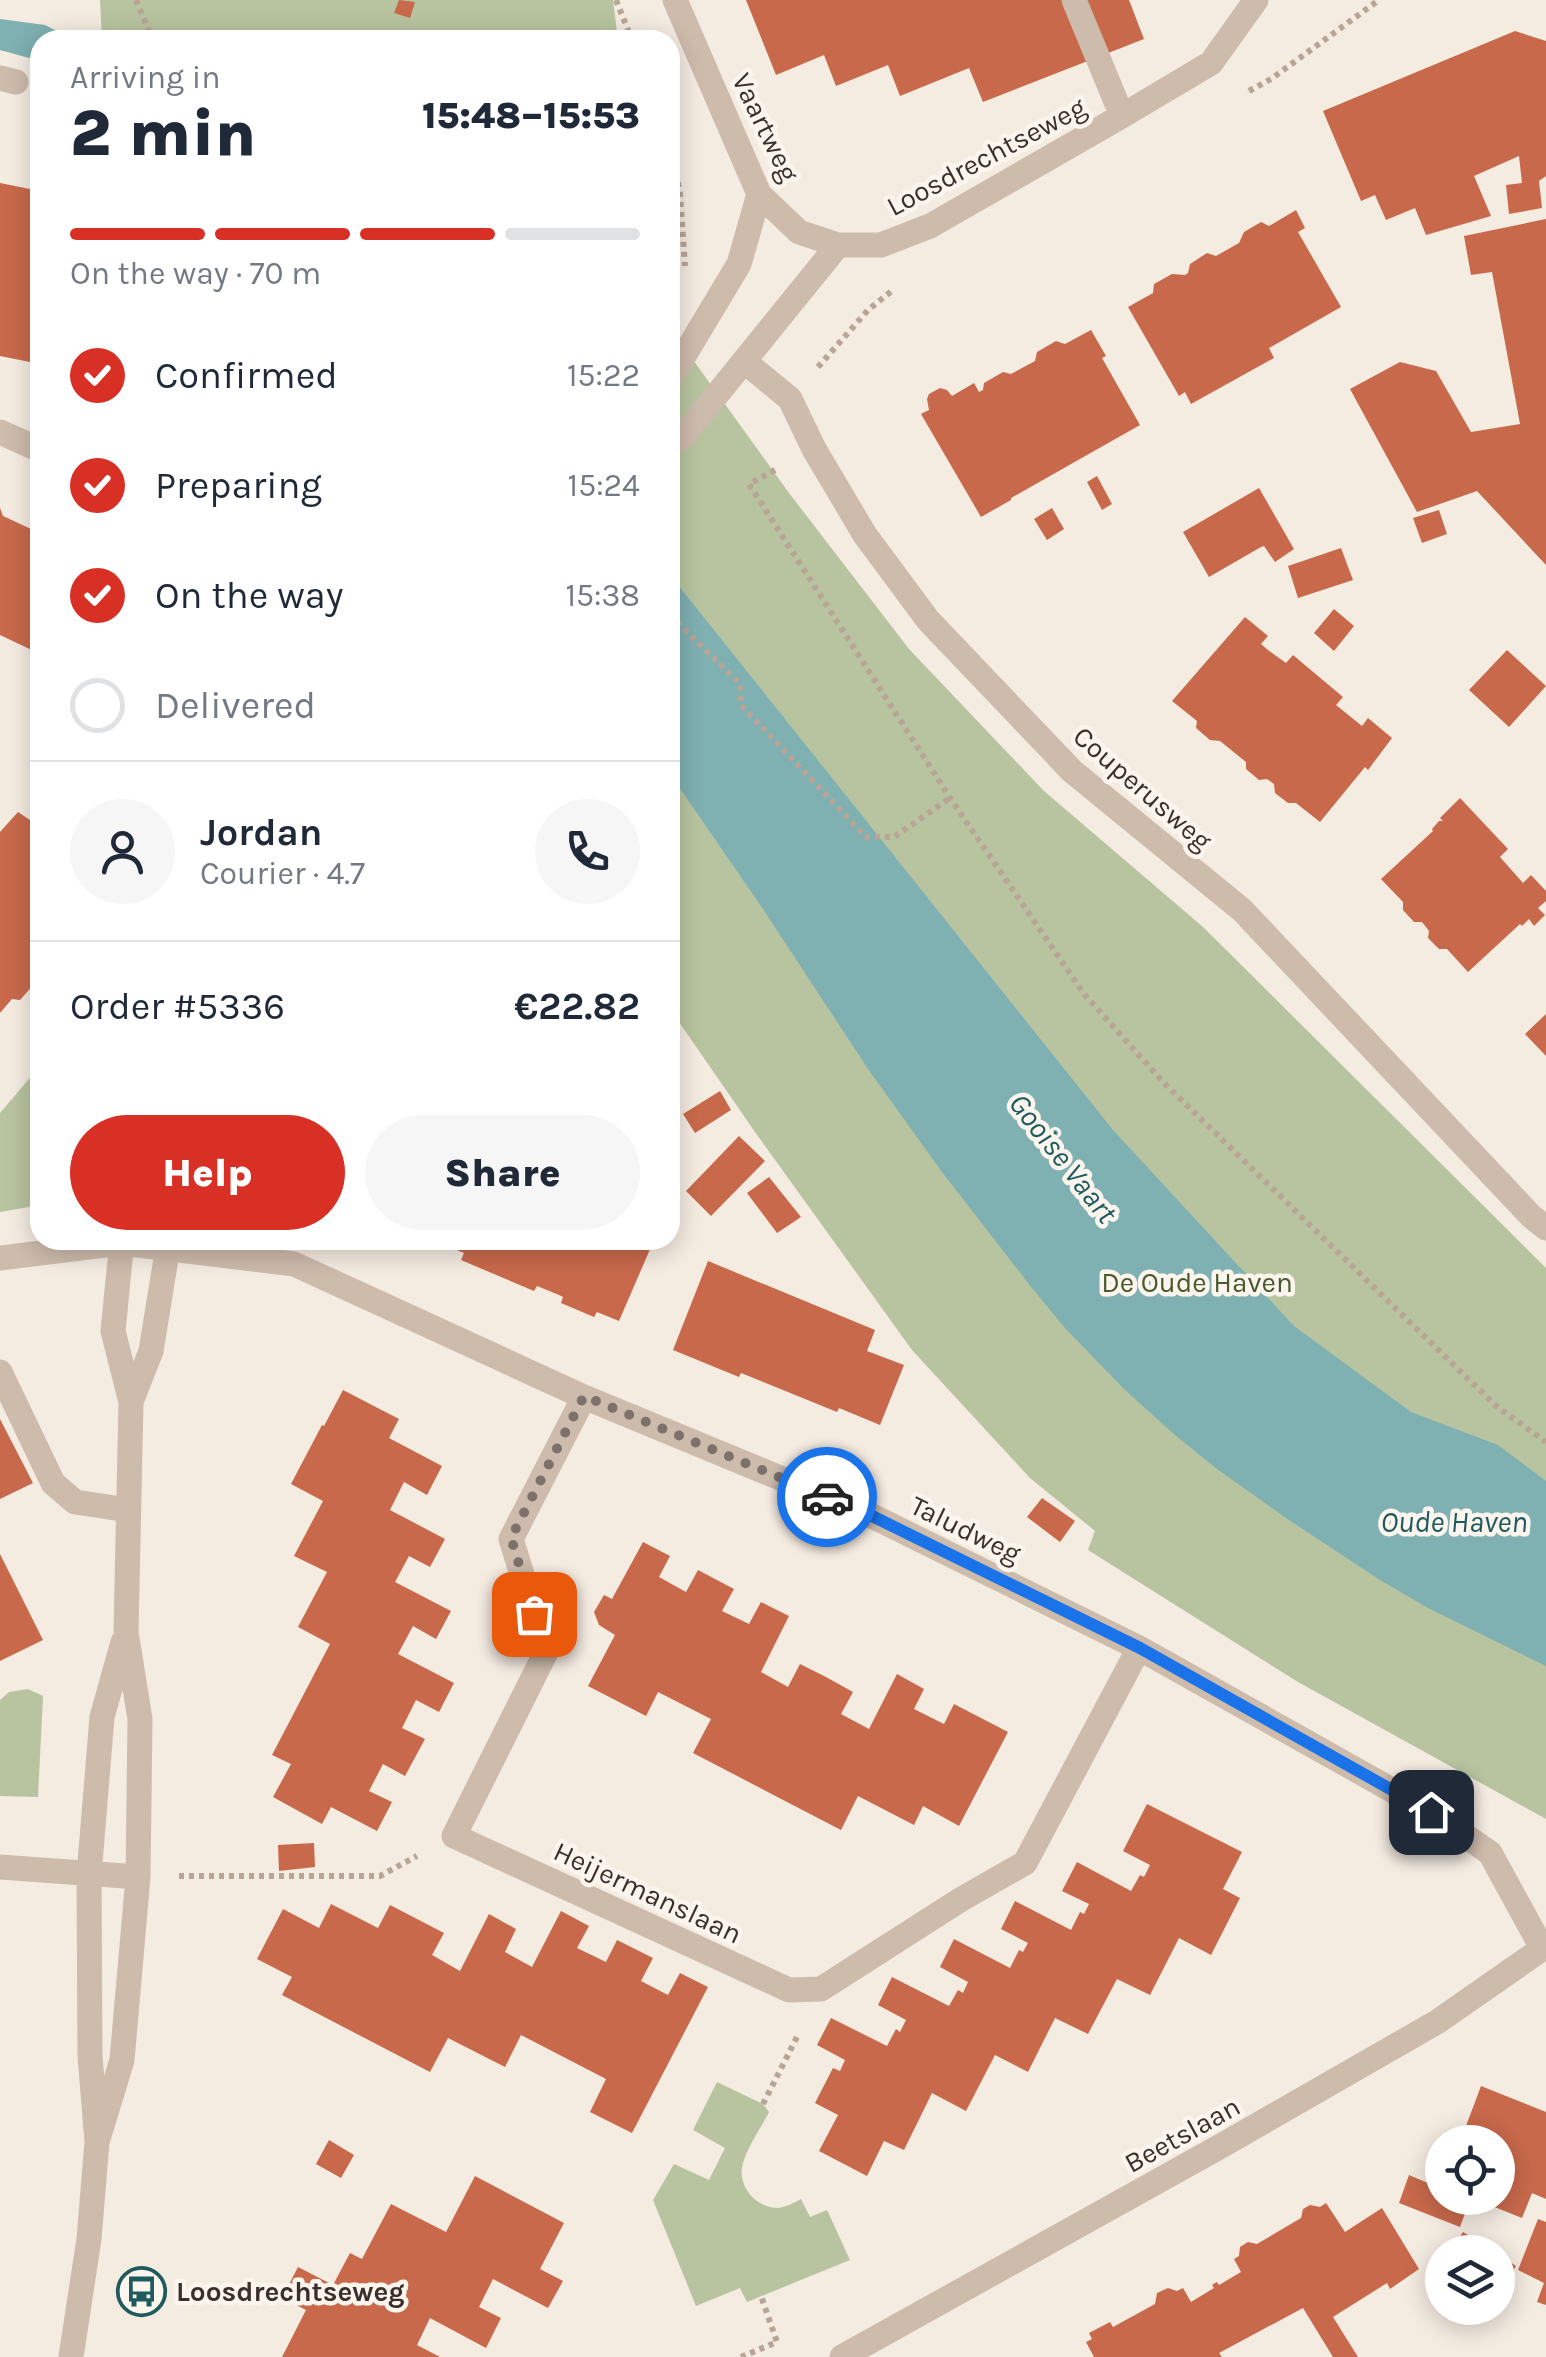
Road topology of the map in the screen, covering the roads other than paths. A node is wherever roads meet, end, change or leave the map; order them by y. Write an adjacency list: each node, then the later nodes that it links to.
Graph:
1 (675, 0): 5 (street, Vaartweg)
2 (1074, 0): 4 (street)
3 (1256, 0): 4 (street, Loosdrechtseweg)
4 (1122, 116): 6 (street, Loosdrechtseweg)
5 (758, 194): 6 (street, Vaartweg); 8 (street)
6 (838, 245): 7 (street)
7 (744, 360): 10 (street); 12 (street, Couperusweg)
8 (680, 363)
9 (0, 432): 11 (street)
10 (680, 438)
11 (30, 446)
12 (1546, 1228)
13 (61, 1250): 17 (street, Taludweg)
14 (121, 1250): 20 (street)
15 (168, 1250): 20 (street)
16 (206, 1250): 19 (street, Taludweg)
17 (0, 1258)
18 (0, 1372): 21 (street)
19 (584, 1396): 23 (street, Taludweg); 23 (street, Heijermanslaan)
20 (130, 1402): 21 (street)
21 (128, 1510): 22 (street)
22 (126, 1632): 25 (street); 26 (street)
23 (1140, 1648): 27 (street, Taludweg)
24 (0, 1867): 25 (street)
25 (88, 1874): 26 (street); 28 (street)
26 (138, 1877): 28 (street)
27 (1544, 1947): 30 (street, Beetslaan)
28 (97, 2142): 29 (street)
29 (71, 2357)
30 (842, 2357)

